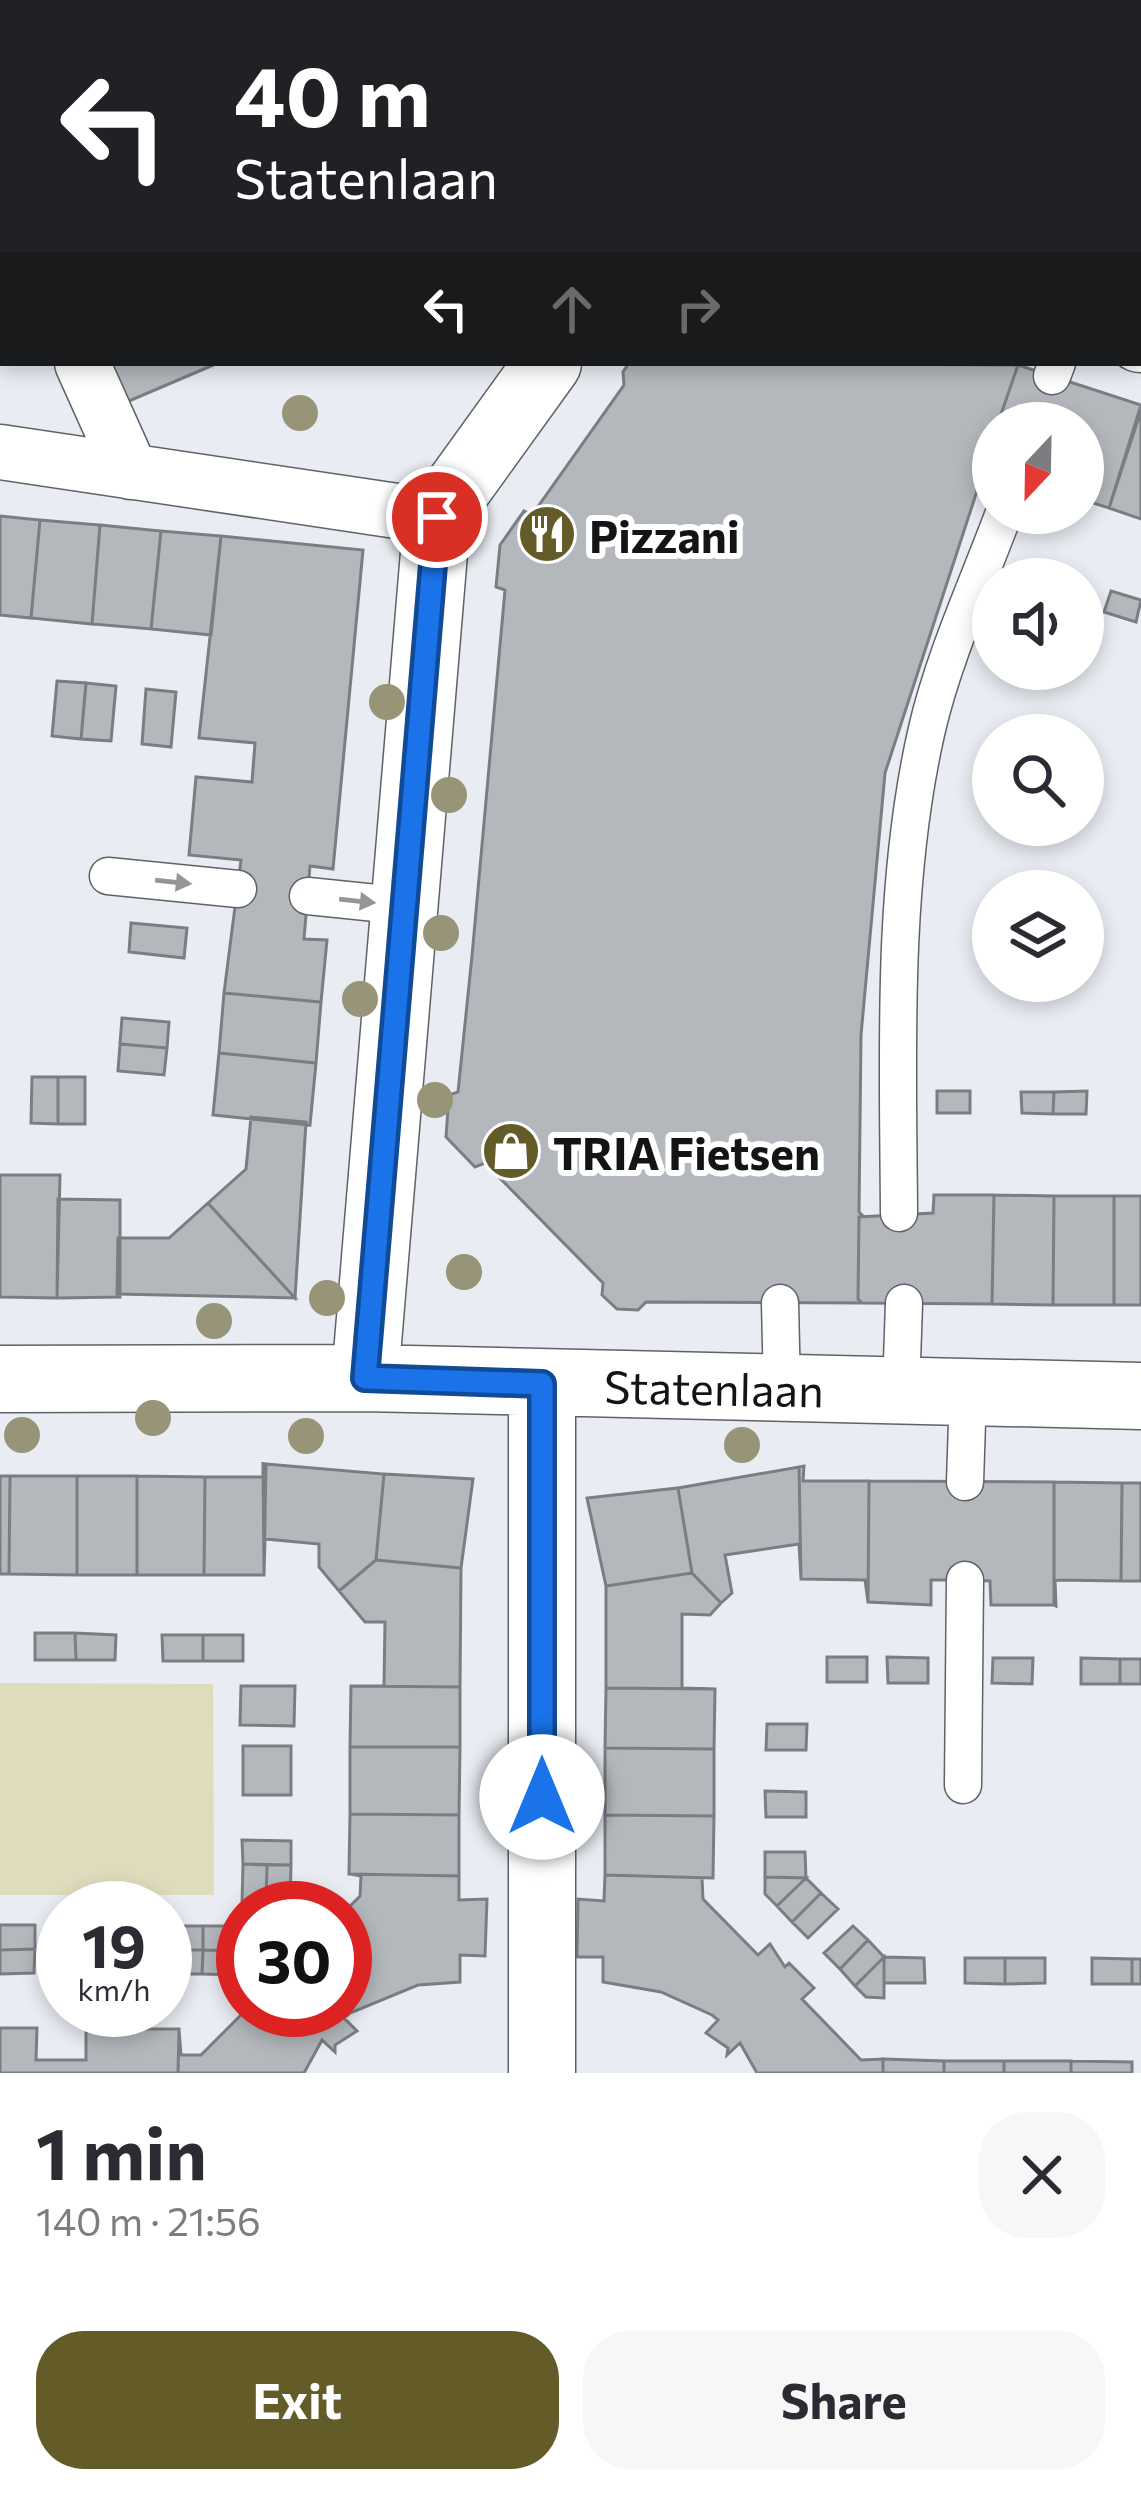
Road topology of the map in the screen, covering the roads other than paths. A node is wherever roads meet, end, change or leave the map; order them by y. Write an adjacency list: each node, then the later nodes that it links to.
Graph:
1 (83, 366): 4 (street)
2 (546, 366): 5 (street)
3 (0, 452): 4 (street)
4 (131, 472): 5 (street)
5 (437, 517): 10 (street)
6 (996, 534): 11 (lane)
7 (108, 876): 8 (lane, one-way to 8)
8 (238, 889)
9 (308, 896): 10 (lane, one-way to 10)
10 (405, 906): 14 (street)
11 (899, 1213)
12 (780, 1303): 17 (lane)
13 (904, 1303): 18 (lane)
14 (365, 1378): 15 (street, Statenlaan); 16 (street, Statenlaan)
15 (0, 1379)
16 (542, 1384): 17 (street, Statenlaan); 24 (street)
17 (782, 1388): 18 (street, Statenlaan)
18 (901, 1390): 19 (street, Statenlaan)
19 (968, 1392): 20 (street, Statenlaan); 21 (lane)
20 (1141, 1396)
21 (965, 1482)
22 (965, 1580): 23 (lane)
23 (963, 1786)
24 (542, 2073)

